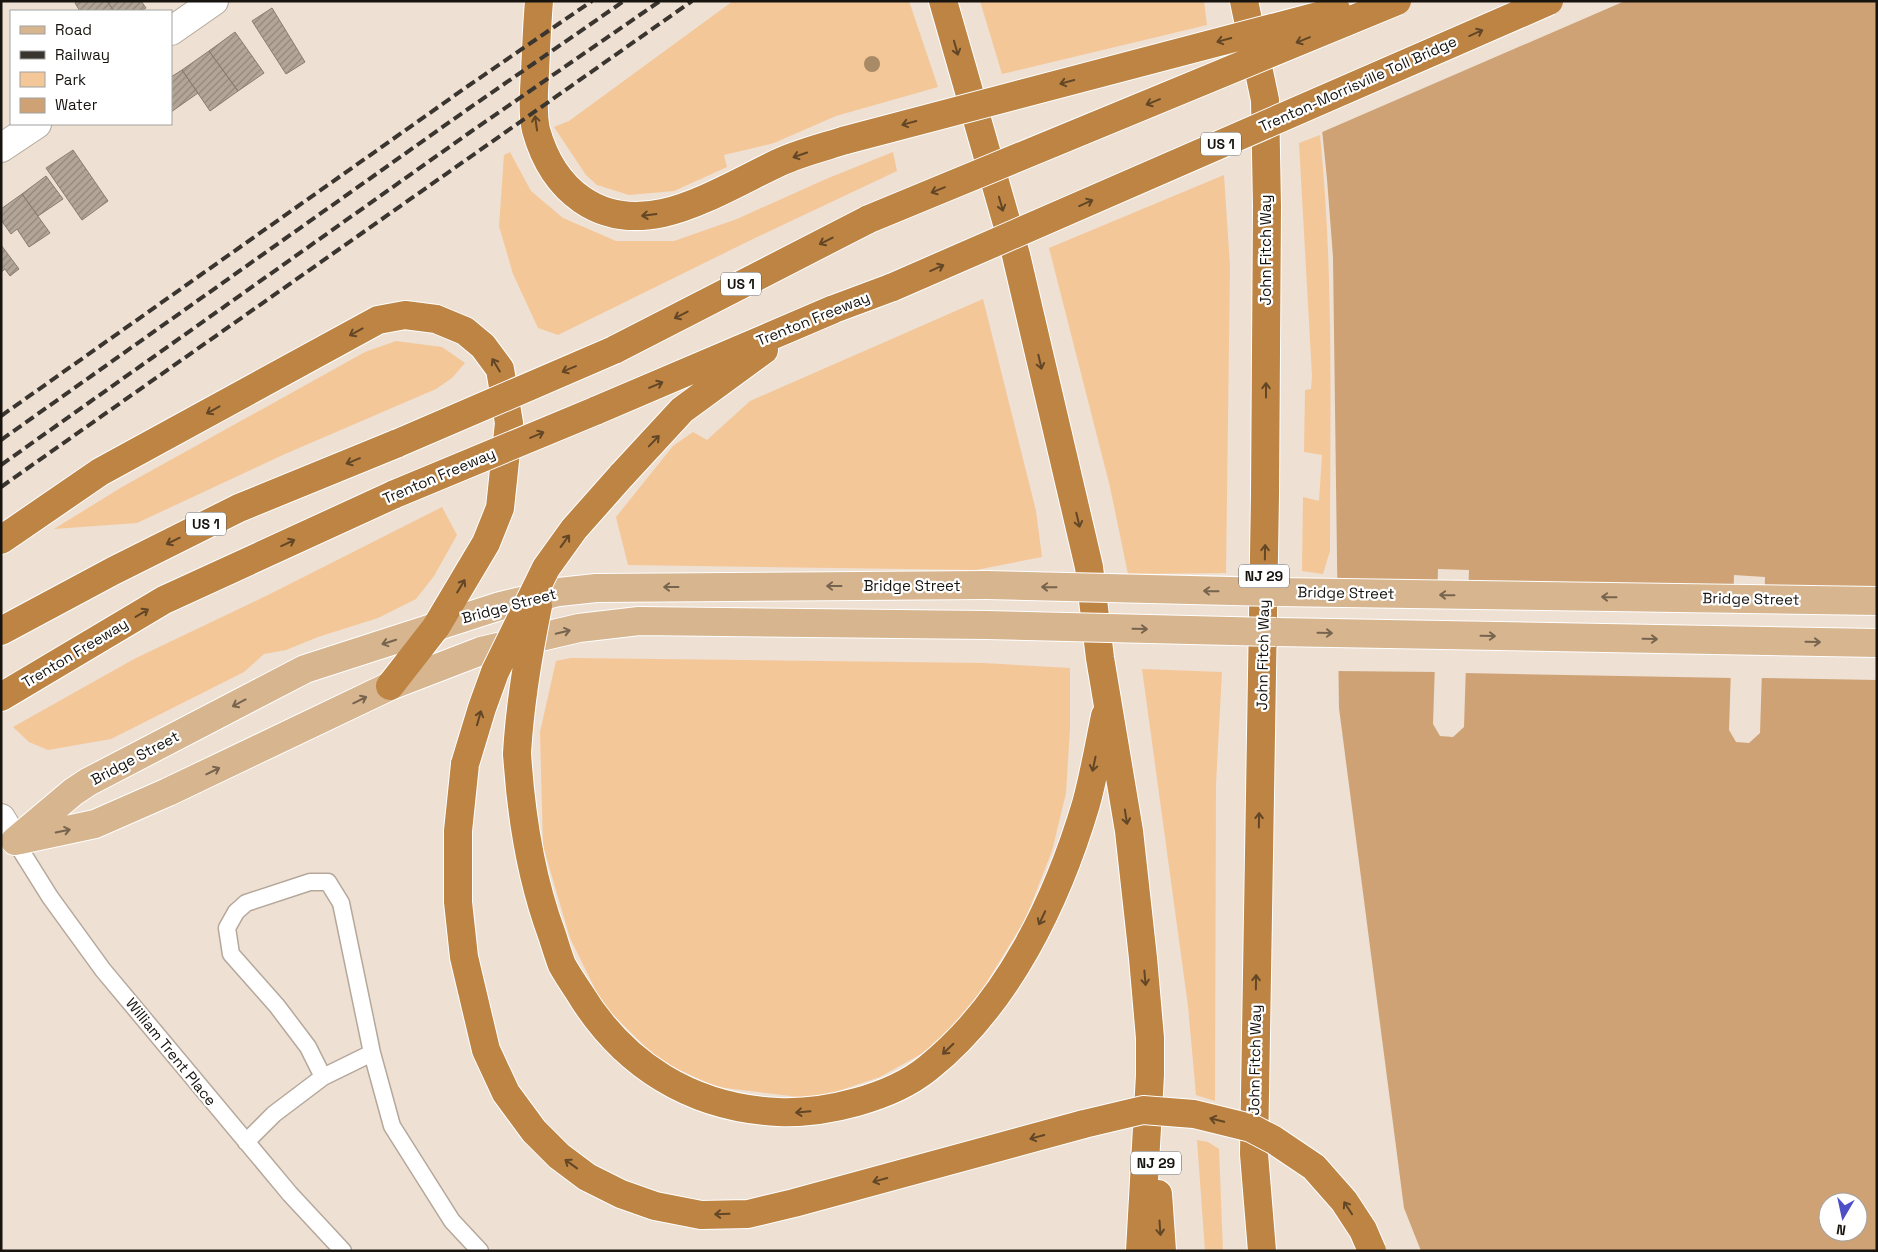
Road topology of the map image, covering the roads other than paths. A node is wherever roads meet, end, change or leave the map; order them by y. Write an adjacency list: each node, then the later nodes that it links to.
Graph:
1 (214, 1): 8 (street)
2 (539, 1): 5 (highway, one-way to 2, bridge)
3 (943, 1): 21 (highway, NJ 29, one-way to 21)
4 (1244, 1): 27 (highway, John Fitch Way / NJ 29, one-way to 4)
5 (1372, 1)
6 (1397, 1): 16 (highway, US 1, one-way to 16, bridge)
7 (1549, 1): 11 (highway, Trenton-Morrisville Toll Bridge / US 1, one-way to 7, bridge)
8 (172, 30)
9 (35, 125): 10 (street)
10 (1, 148)
11 (893, 287): 12 (highway, Trenton Freeway / US 1)
12 (834, 309): 14 (highway, one-way to 12, bridge); 20 (highway, Trenton Freeway / US 1, one-way to 12, bridge)
13 (1, 540): 17 (highway, one-way to 13)
14 (546, 568): 21 (highway, one-way to 14, bridge); 34 (highway, one-way to 14, bridge)
15 (1872, 601): 17 (main road, Bridge Street, one-way to 17, bridge)
16 (10, 625)
17 (436, 627): 19 (highway); 22 (main road, Bridge Street, one-way to 22)
18 (1873, 643): 19 (main road, one-way to 18, bridge)
19 (390, 686): 22 (main road, one-way to 19)
20 (1, 697)
21 (1108, 700): 24 (highway, NJ 29, one-way to 24)
22 (6, 836): 26 (lane, William Trent Place)
23 (372, 1053): 25 (lane); 25 (lane); 29 (lane)
24 (1150, 1075): 30 (highway); 31 (highway, NJ 29, one-way to 31)
25 (323, 1077): 26 (lane)
26 (246, 1142): 28 (lane, William Trent Place)
27 (1254, 1154): 32 (highway, John Fitch Way / NJ 29); 33 (highway)
28 (343, 1251)
29 (480, 1251)
30 (1140, 1251)
31 (1162, 1251)
32 (1262, 1251)
33 (1274, 1251)
34 (1372, 1251)

